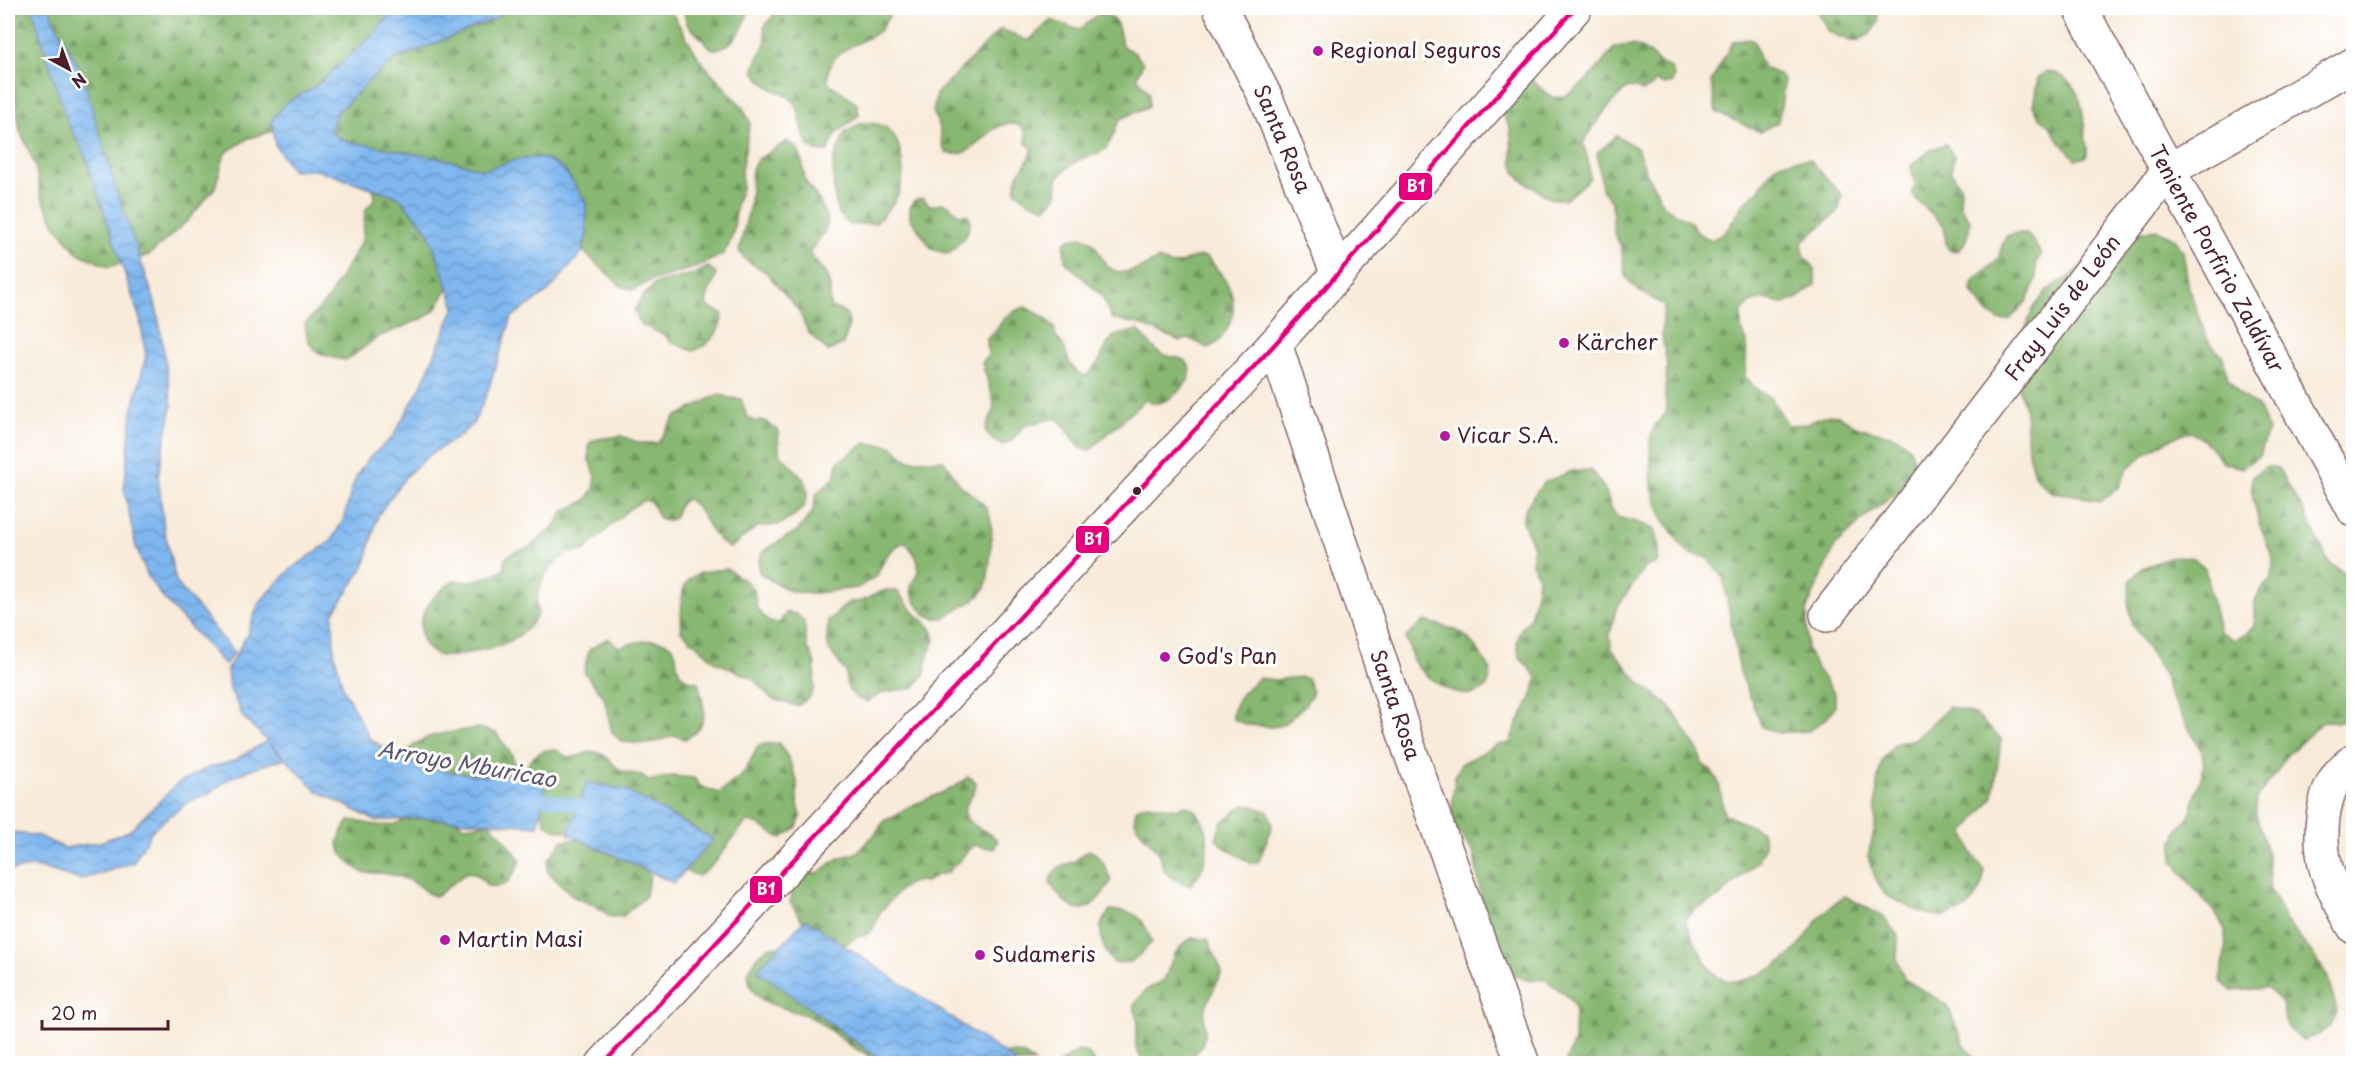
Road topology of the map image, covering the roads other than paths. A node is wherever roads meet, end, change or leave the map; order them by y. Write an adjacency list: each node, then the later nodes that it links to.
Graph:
1 (1220, 8): 6 (street, Santa Rosa)
2 (1575, 8): 6 (street)
3 (2080, 8): 5 (street, Teniente Porfirio Zaldívar)
4 (2354, 63): 5 (street, Fray Luis de León)
5 (2168, 171): 8 (street, Teniente Porfirio Zaldívar); 9 (street, Fray Luis de León)
6 (1338, 273): 7 (street)
7 (1275, 344): 12 (street); 13 (street, Santa Rosa)
8 (2354, 510)
9 (1827, 615)
10 (2354, 761): 11 (street)
11 (2354, 927)
12 (603, 1064)
13 (1523, 1064)

